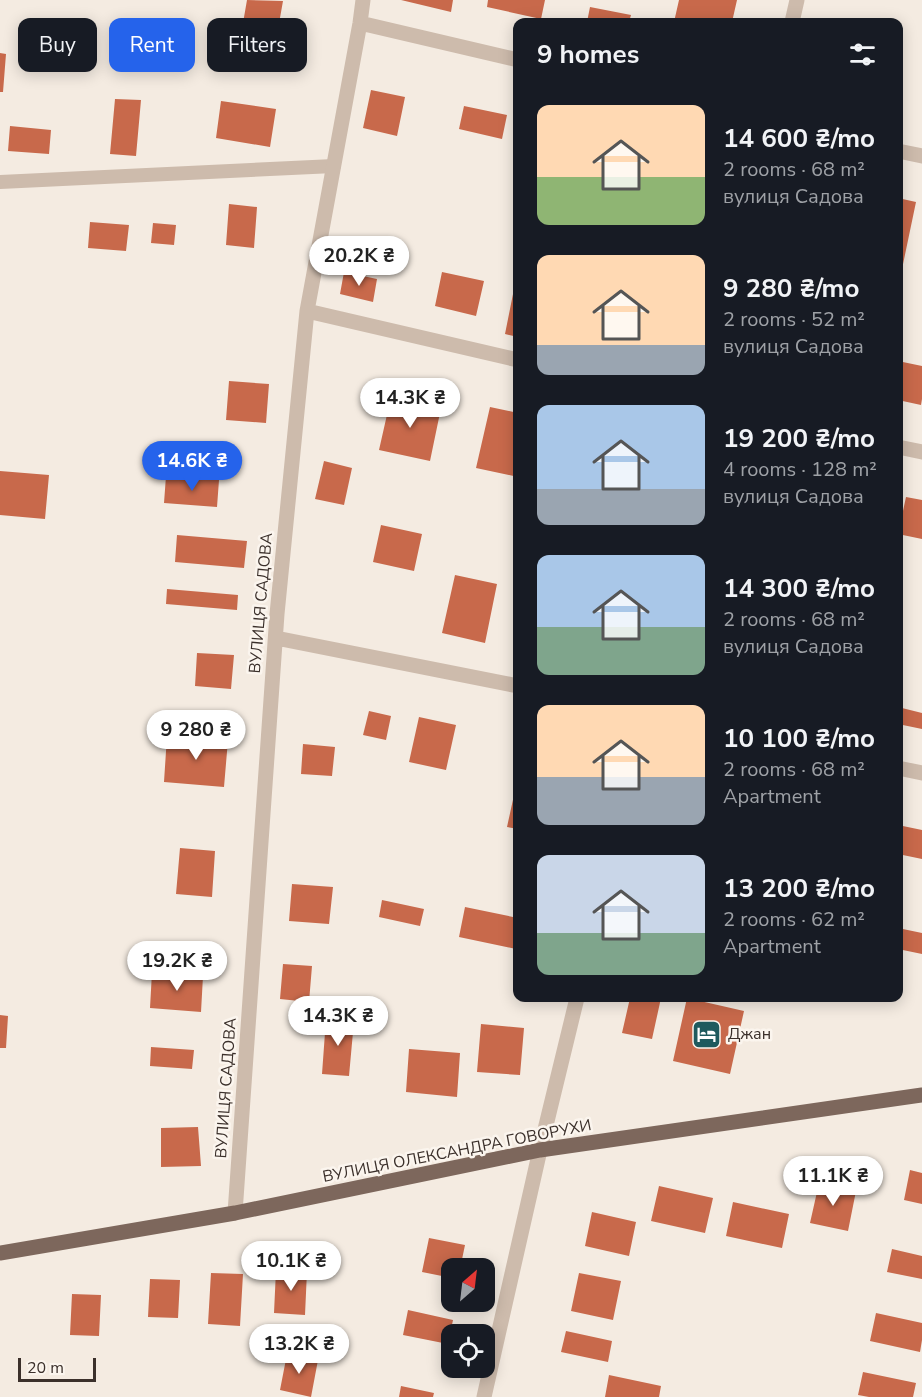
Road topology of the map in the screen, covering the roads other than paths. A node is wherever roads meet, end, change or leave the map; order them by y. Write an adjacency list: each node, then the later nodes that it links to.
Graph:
1 (363, 0): 4 (street, ВУЛИЦЯ САДОВА)
2 (797, 0): 3 (street)
3 (793, 18)
4 (360, 23): 5 (street); 8 (street, ВУЛИЦЯ САДОВА)
5 (513, 59)
6 (903, 152): 7 (street)
7 (922, 156)
8 (334, 166): 9 (lane); 10 (street, ВУЛИЦЯ САДОВА)
9 (0, 182)
10 (307, 310): 11 (street); 14 (street, ВУЛИЦЯ САДОВА)
11 (513, 359)
12 (903, 448): 13 (street)
13 (922, 452)
14 (276, 638): 15 (street); 21 (street, ВУЛИЦЯ САДОВА)
15 (513, 685)
16 (903, 769): 17 (street)
17 (922, 773)
18 (576, 1002): 20 (street)
19 (922, 1095): 20 (main road, ВУЛИЦЯ ОЛЕКСАНДРА ГОВОРУХИ)
20 (540, 1150): 21 (main road, ВУЛИЦЯ ОЛЕКСАНДРА ГОВОРУХИ); 23 (street)
21 (235, 1213): 22 (main road, ВУЛИЦЯ ОЛЕКСАНДРА ГОВОРУХИ)
22 (0, 1253)
23 (484, 1397)

